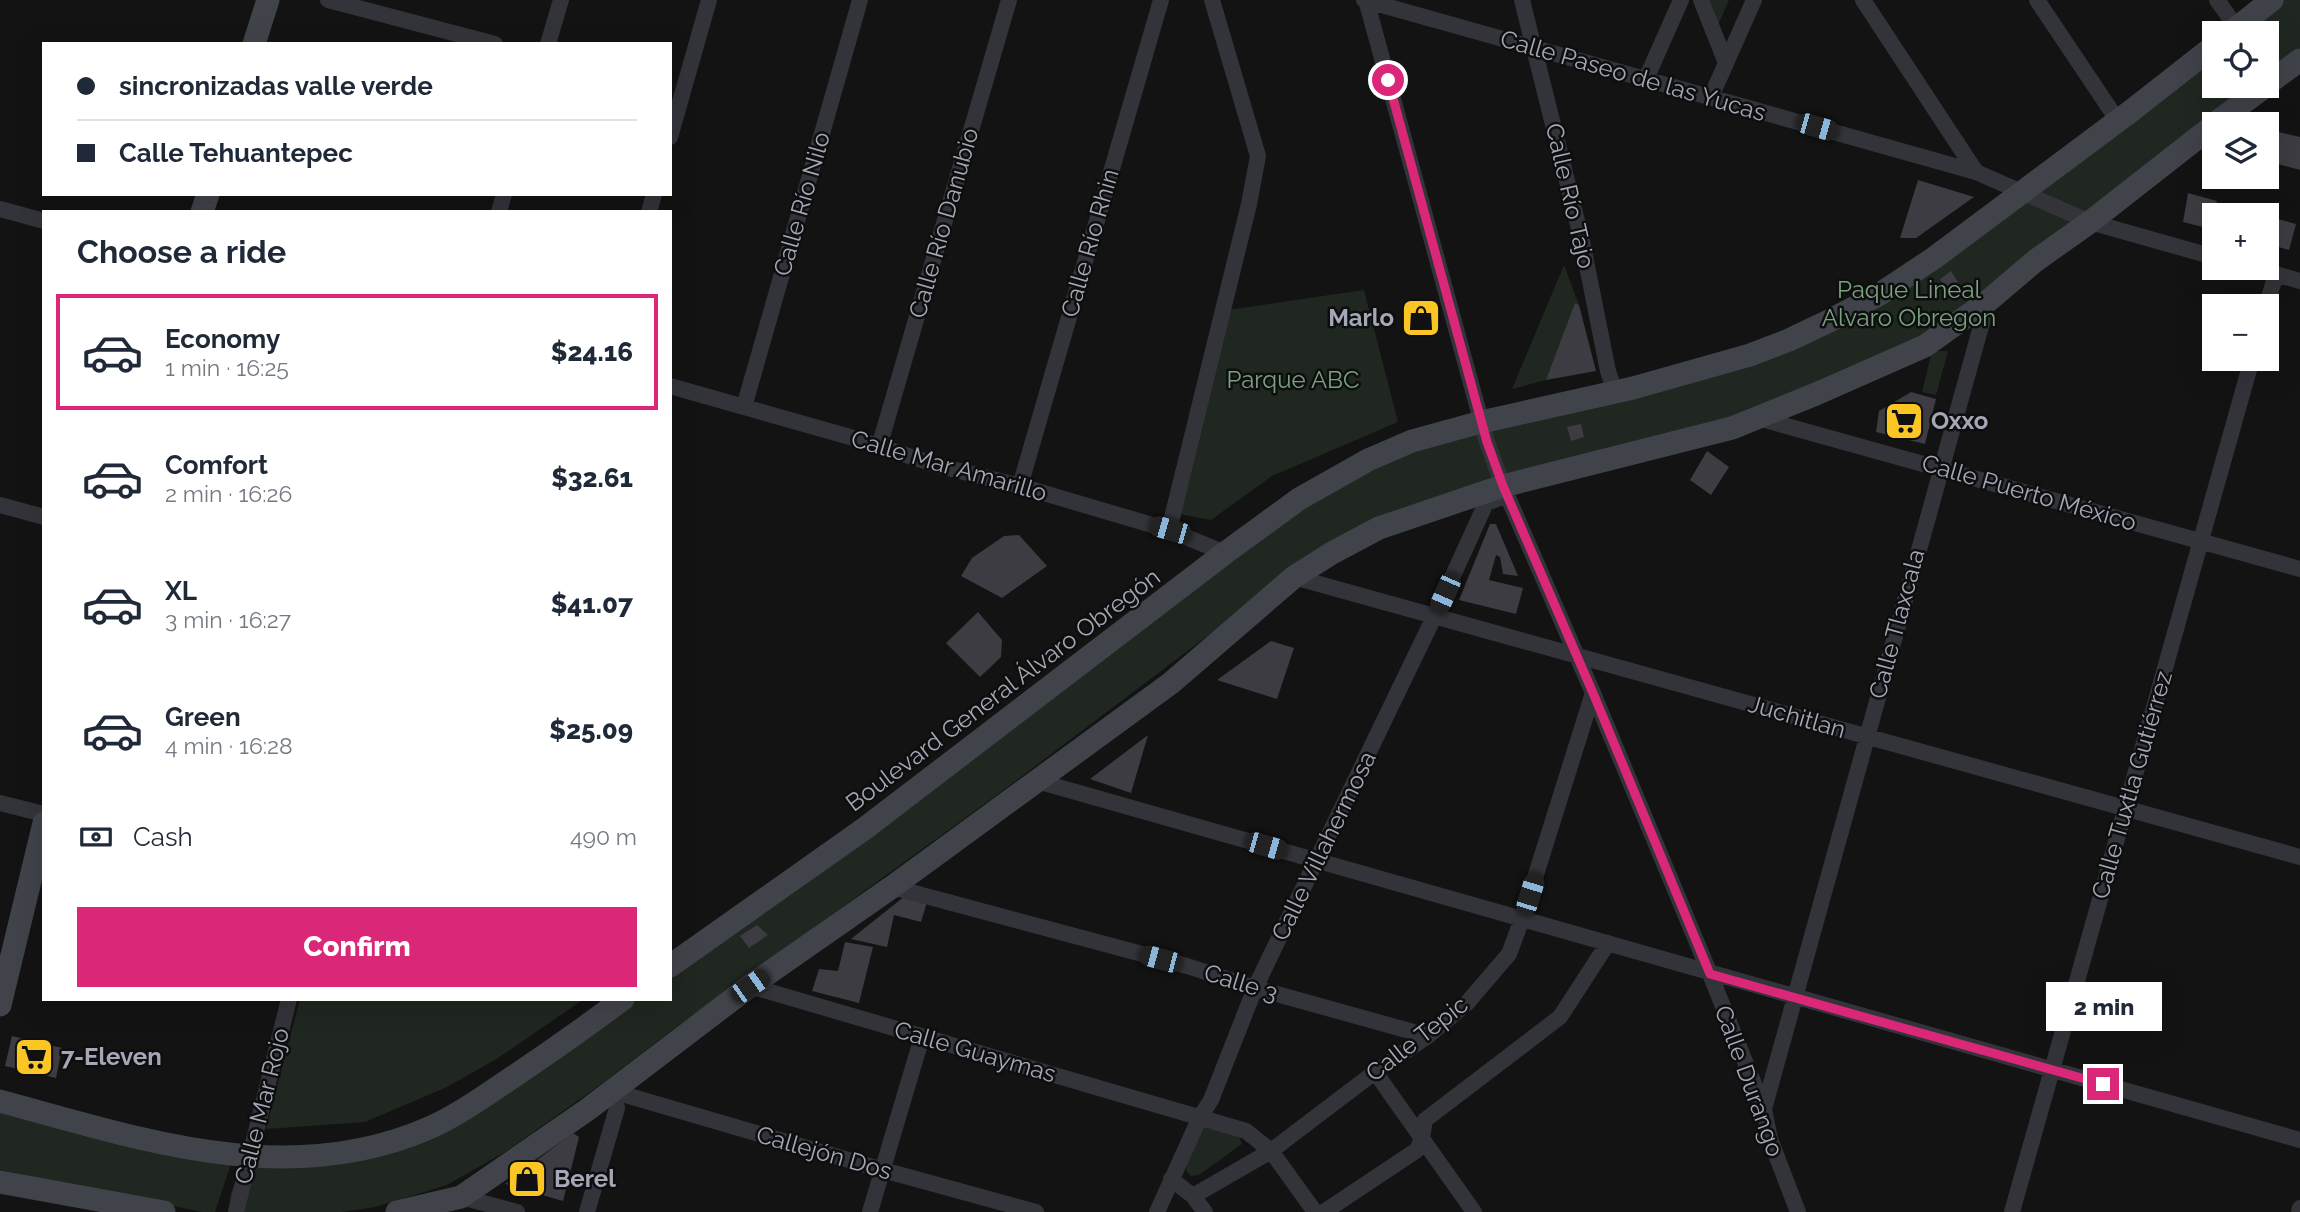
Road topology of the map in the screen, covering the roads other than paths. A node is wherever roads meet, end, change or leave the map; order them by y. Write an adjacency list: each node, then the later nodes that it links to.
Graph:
1 (268, 0): 20 (main road)
2 (328, 0): 21 (street)
3 (561, 0): 22 (street)
4 (709, 0): 33 (street)
5 (860, 0): 47 (street, Calle Río Nilo)
6 (1009, 0): 50 (street, Calle Río Danubio)
7 (1161, 0): 52 (street, Calle Río Rhin)
8 (1212, 0): 56 (street)
9 (1365, 0): 23 (street, Calle Paseo de las Yucas); 49 (street, Calle Durango)
10 (1522, 0): 23 (street, Calle Río Tajo)
11 (1681, 0): 28 (street)
12 (1701, 0): 26 (street)
13 (1755, 0): 26 (street)
14 (1863, 0): 35 (street)
15 (2037, 0): 32 (street)
16 (2217, 0): 18 (street)
17 (2272, 0): 19 (main road)
18 (2229, 21)
19 (2245, 21)
20 (255, 42)
21 (487, 42)
22 (549, 42)
23 (1534, 48): 28 (street, Calle Paseo de las Yucas); 46 (street, Calle Río Tajo)
24 (2202, 55): 32 (main road, Boulevard General Álvaro Obregón)
25 (2300, 60): 27 (main road)
26 (1726, 62): 29 (street)
27 (2279, 76)
28 (1646, 79): 29 (street, Calle Paseo de las Yucas)
29 (1711, 97): 35 (street, Calle Paseo de las Yucas)
30 (2250, 98): 31 (main road)
31 (2230, 112)
32 (2118, 121): 36 (main road, Boulevard General Álvaro Obregón)
33 (672, 130)
34 (2202, 133): 39 (main road)
35 (1976, 172): 36 (street, Calle Paseo de las Yucas)
36 (2021, 192): 39 (street, Calle Paseo de las Yucas); 46 (main road, Boulevard General Álvaro Obregón)
37 (0, 209): 38 (street)
38 (42, 220)
39 (2090, 222): 40 (street, Calle Paseo de las Yucas); 43 (main road)
40 (2202, 254)
41 (2279, 275): 42 (street)
42 (2300, 281)
43 (1988, 301): 48 (main road); 51 (street, Calle Tlaxcala)
44 (2249, 371): 57 (street, Calle Tuxtla Gutiérrez)
45 (672, 387): 47 (street, Calle Mar Amarillo)
46 (1615, 392): 49 (main road, Boulevard General Álvaro Obregón)
47 (744, 407): 50 (street, Calle Mar Amarillo)
48 (1758, 418): 51 (street, Calle Puerto México); 53 (main road)
49 (1481, 422): 53 (street, Calle Durango); 58 (main road, Boulevard General Álvaro Obregón)
50 (878, 447): 52 (street, Calle Mar Amarillo)
51 (1941, 469): 57 (street, Calle Puerto México); 64 (street, Calle Tlaxcala)
52 (1020, 486): 56 (street, Calle Mar Amarillo)
53 (1506, 490): 60 (main road); 61 (street, Calle Villahermosa); 62 (street, Calle Durango)
54 (0, 505): 55 (street)
55 (42, 516)
56 (1170, 530): 58 (street, Calle Mar Amarillo)
57 (2201, 541): 59 (street, Calle Puerto México); 67 (street, Calle Tuxtla Gutiérrez)
58 (1225, 553): 75 (main road, Boulevard General Álvaro Obregón)
59 (2300, 569)
60 (1294, 577): 61 (street, Juchitlan); 65 (main road)
61 (1435, 615): 62 (street, Juchitlan); 71 (street, Calle Villahermosa)
62 (1576, 656): 63 (street, Calle Durango); 64 (street, Juchitlan)
63 (1593, 693): 73 (street, Calle Tepic); 76 (street, Calle Durango)
64 (1867, 736): 67 (street, Juchitlan); 79 (street, Calle Tlaxcala)
65 (1037, 781): 71 (street); 72 (main road)
66 (0, 803): 68 (street)
67 (2126, 809): 70 (street, Juchitlan); 85 (street, Calle Tuxtla Gutiérrez)
68 (42, 814)
69 (42, 831): 82 (main road)
70 (2300, 857)
71 (1317, 860): 73 (street); 78 (street, Calle Villahermosa)
72 (892, 887): 77 (main road); 78 (street, Calle 3)
73 (1522, 919): 74 (street); 83 (street, Calle Tepic)
74 (1608, 943): 76 (street); 91 (street)
75 (672, 965)
76 (1710, 974): 79 (street); 89 (street, Calle Durango)
77 (750, 986): 84 (street, Calle Guaymas); 87 (main road)
78 (1255, 988): 83 (street, Calle 3); 90 (street, Calle Villahermosa)
79 (1795, 998): 85 (street); 89 (street, Calle Tlaxcala)
80 (288, 1001): 94 (street, Calle Mar Rojo)
81 (620, 1001): 94 (main road)
82 (0, 1005)
83 (1427, 1036): 86 (street, Calle Tepic)
84 (922, 1037): 90 (street, Calle Guaymas); 95 (street)
85 (2054, 1070): 92 (street); 113 (street, Calle Tuxtla Gutiérrez)
86 (1375, 1072): 91 (street); 93 (street, Calle Tepic)
87 (612, 1091): 95 (street, Callejón Dos); 99 (main road); 104 (street)
88 (0, 1101): 94 (main road)
89 (1763, 1109): 112 (street, Calle Durango)
90 (1200, 1116): 93 (street, Calle Guaymas); 96 (street, Calle Villahermosa)
91 (1422, 1139): 110 (street); 111 (street)
92 (2300, 1140)
93 (1271, 1151): 98 (street, Calle Tepic); 109 (street, Calle Guaymas)
94 (249, 1157): 101 (street, Calle Mar Rojo)
95 (883, 1170): 105 (street); 106 (street, Callejón Dos)
96 (1171, 1179): 98 (street); 107 (street, Calle Villahermosa)
97 (0, 1182): 100 (main road)
98 (1193, 1196): 108 (street)
99 (461, 1197): 102 (main road); 103 (street)
100 (164, 1212)
101 (236, 1212)
102 (397, 1212)
103 (517, 1212)
104 (587, 1212)
105 (870, 1212)
106 (1036, 1212)
107 (1157, 1212)
108 (1205, 1212)
109 (1315, 1212)
110 (1324, 1212)
111 (1474, 1212)
112 (1798, 1212)
113 (2012, 1212)

